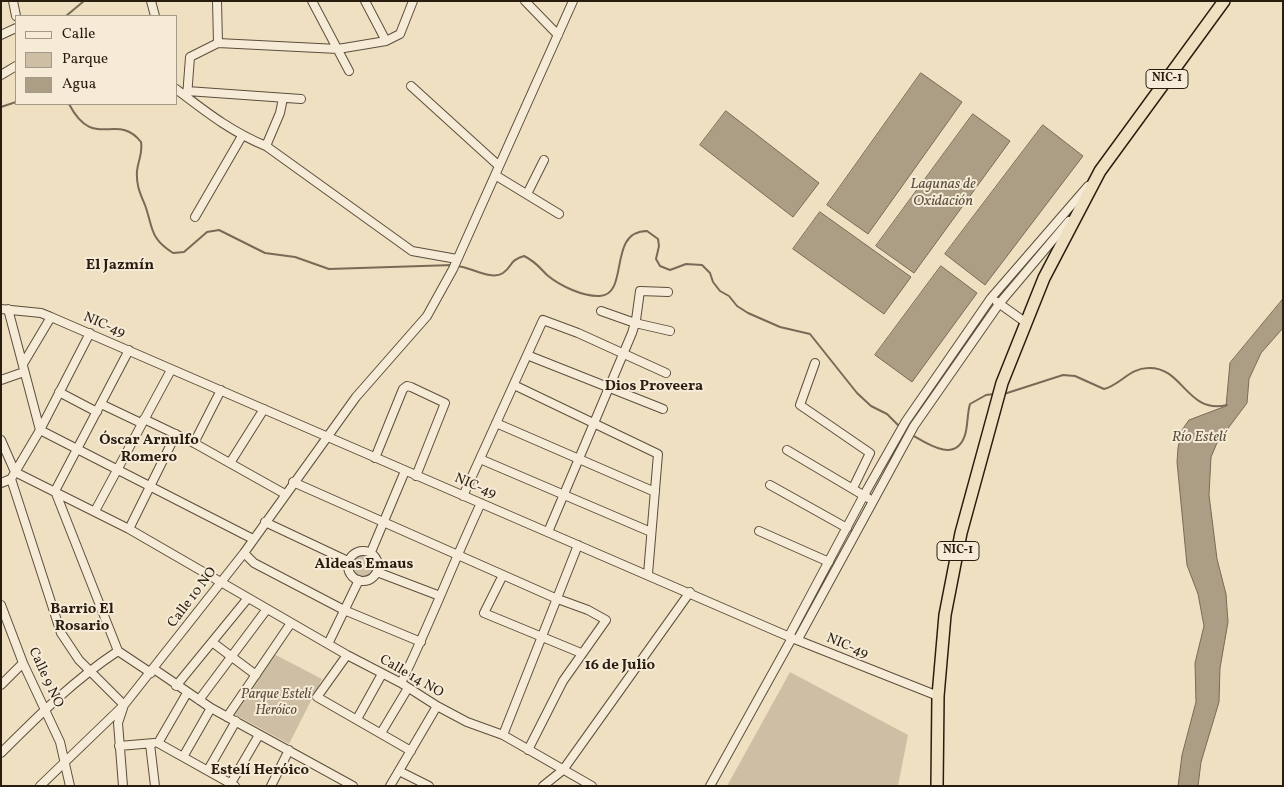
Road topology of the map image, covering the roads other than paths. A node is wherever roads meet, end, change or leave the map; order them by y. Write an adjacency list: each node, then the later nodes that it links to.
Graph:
1 (151, 1): 11 (street)
2 (217, 1): 16 (street)
3 (311, 1): 17 (street)
4 (365, 1): 15 (street)
5 (413, 1): 15 (street)
6 (525, 1): 14 (street)
7 (573, 1): 14 (street, Calle 10 NO)
8 (1224, 1): 30 (highway, NIC-1)
9 (11, 2): 10 (street)
10 (16, 15)
11 (155, 15)
12 (15, 28): 13 (street)
13 (1, 35)
14 (558, 35): 29 (street, Calle 10 NO)
15 (386, 41): 17 (street)
16 (218, 44): 17 (street); 23 (street)
17 (338, 49): 19 (street)
18 (15, 67): 20 (street)
19 (349, 71)
20 (1, 75)
21 (411, 86): 29 (street)
22 (178, 90): 23 (street)
23 (187, 94): 24 (street); 26 (street)
24 (283, 98): 25 (street); 27 (street)
25 (301, 99)
26 (242, 136): 27 (street); 35 (street)
27 (266, 146): 36 (street)
28 (544, 160): 32 (street)
29 (498, 166): 31 (street, Calle 10 NO)
30 (1100, 172): 33 (highway, NIC-1); 38 (street)
31 (495, 175): 32 (street); 36 (street, Calle 10 NO)
32 (527, 194): 34 (street)
33 (1079, 210): 39 (street); 43 (highway, NIC-1)
34 (559, 214)
35 (195, 217)
36 (455, 263): 68 (street, Calle 10 NO)
37 (668, 292): 44 (street)
38 (991, 298): 39 (street); 90 (street)
39 (999, 304): 43 (street); 92 (street)
40 (5, 309): 42 (street, NIC-49 / NIC-49); 51 (street)
41 (601, 311): 44 (street)
42 (50, 317): 46 (street, NIC-49 / NIC-49); 51 (street)
43 (1025, 322): 142 (highway, NIC-1)
44 (636, 323): 45 (street); 48 (street)
45 (670, 331)
46 (90, 333): 47 (street, NIC-49 / NIC-49); 58 (street)
47 (129, 350): 52 (street, NIC-49 / NIC-49); 59 (street)
48 (624, 353): 49 (street); 53 (street); 56 (street)
49 (527, 355): 55 (street); 56 (street)
50 (815, 363): 85 (street)
51 (24, 368): 54 (street); 66 (street)
52 (171, 370): 57 (street, NIC-49 / NIC-49); 63 (street)
53 (666, 373)
54 (1, 380)
55 (514, 385): 64 (street); 65 (street)
56 (609, 389): 61 (street); 65 (street)
57 (221, 390): 60 (street, NIC-49 / NIC-49); 70 (street)
58 (59, 392): 62 (street); 66 (street)
59 (101, 404): 62 (street); 63 (street)
60 (264, 409): 68 (street, NIC-49 / NIC-49); 76 (street)
61 (663, 409)
62 (97, 412): 71 (street)
63 (142, 421): 67 (street); 77 (street)
64 (496, 423): 74 (street); 75 (street)
65 (594, 423): 75 (street); 87 (street)
66 (40, 430): 71 (street); 79 (street)
67 (176, 434): 70 (street); 84 (street)
68 (325, 437): 73 (street, NIC-49 / NIC-49); 81 (street, Calle 10 NO)
69 (1, 440): 79 (street)
70 (194, 443): 76 (street)
71 (77, 450): 77 (street); 86 (street)
72 (787, 450): 85 (street)
73 (375, 458): 78 (street, NIC-49 / NIC-49); 80 (street)
74 (480, 459): 89 (street); 91 (street)
75 (579, 459): 87 (street); 89 (street)
76 (230, 463): 88 (street)
77 (118, 468): 84 (street); 94 (street)
78 (405, 471): 80 (street, NIC-49 / NIC-49); 96 (street)
79 (13, 476): 82 (street); 86 (street, Calle 14 NO); 133 (street)
80 (416, 476): 91 (street, NIC-49 / NIC-49)
81 (293, 482): 88 (street, Calle 10 NO); 96 (street)
82 (1, 483)
83 (770, 485): 97 (street)
84 (151, 486): 98 (street); 102 (street)
85 (853, 488): 90 (street)
86 (55, 491): 94 (street, Calle 14 NO); 128 (street)
87 (655, 492): 101 (street)
88 (285, 494): 95 (street, Calle 10 NO)
89 (564, 494): 100 (street); 101 (street)
90 (864, 495): 92 (street); 97 (street)
91 (464, 496): 93 (street, NIC-49 / NIC-49)
92 (872, 501): 124 (street)
93 (481, 503): 100 (street, NIC-49 / NIC-49); 106 (street)
94 (95, 511): 98 (street, Calle 14 NO)
95 (264, 522): 102 (street, Calle 10 NO); 107 (street)
96 (382, 522): 104 (street); 106 (street)
97 (847, 528): 108 (street)
98 (129, 529): 113 (street, Calle 14 NO)
99 (760, 531): 108 (street)
100 (548, 532): 103 (street, NIC-49 / NIC-49)
101 (651, 532): 110 (street)
102 (253, 539): 105 (street, Calle 10 NO)
103 (578, 545): 110 (street, NIC-49 / NIC-49); 117 (street)
104 (371, 552): 107 (street); 109 (street)
105 (244, 553): 113 (street, Calle 10 NO); 120 (street)
106 (457, 554): 111 (street); 115 (street)
107 (348, 561): 112 (street)
108 (829, 562): 124 (street)
109 (377, 572): 112 (street); 115 (street)
110 (648, 574): 114 (street, NIC-49 / NIC-49)
111 (503, 575): 117 (street); 123 (street)
112 (359, 580): 120 (street)
113 (220, 583): 116 (street, Calle 14 NO); 134 (street, Calle 10 NO)
114 (690, 592): 124 (street, NIC-49 / NIC-49); 163 (street)
115 (440, 596): 126 (street)
116 (248, 598): 119 (street, Calle 14 NO); 125 (street)
117 (555, 598): 123 (street); 129 (street)
118 (1, 605): 121 (street, Calle 9 NO)
119 (267, 609): 122 (street, Calle 14 NO); 131 (street)
120 (344, 610): 126 (street); 127 (street)
121 (3, 615): 132 (street, Calle 9 NO)
122 (291, 623): 127 (street, Calle 14 NO); 136 (street)
123 (540, 637): 129 (street); 153 (street)
124 (793, 638): 142 (street, NIC-49 / NIC-49); 176 (street)
125 (212, 642): 131 (street); 139 (street)
126 (421, 642): 137 (street)
127 (328, 644): 130 (street, Calle 14 NO)
128 (118, 651): 133 (street); 134 (street)
129 (581, 653): 157 (street)
130 (347, 655): 135 (street, Calle 14 NO); 149 (street)
131 (233, 657): 136 (street); 143 (street)
132 (23, 663): 138 (street); 147 (street, Calle 9 NO)
133 (89, 670): 144 (street); 147 (street)
134 (152, 671): 139 (street); 144 (street, Calle 10 NO)
135 (382, 674): 137 (street, Calle 14 NO); 149 (street)
136 (256, 675): 148 (street)
137 (401, 683): 140 (street, Calle 14 NO)
138 (1, 685)
139 (176, 686): 141 (street)
140 (408, 688): 145 (street, Calle 14 NO); 151 (street)
141 (187, 693): 143 (street); 154 (street)
142 (938, 696): 177 (highway, NIC-1)
143 (199, 700): 146 (street)
144 (124, 705): 155 (street, Calle 10 NO); 161 (street)
145 (437, 706): 153 (street, Calle 14 NO); 158 (street)
146 (211, 708): 148 (street); 160 (street)
147 (46, 709): 159 (street); 161 (street, Calle 9 NO)
148 (227, 717): 150 (street)
149 (357, 720): 151 (street)
150 (236, 721): 152 (street); 162 (street)
151 (381, 733): 158 (street)
152 (260, 734): 156 (street); 165 (street)
153 (503, 735): 157 (street, Calle 14 NO)
154 (154, 743): 155 (street); 160 (street); 169 (street)
155 (118, 746): 168 (street, Calle 10 NO)
156 (289, 750): 170 (street); 171 (street)
157 (528, 750): 163 (street, Calle 14 NO)
158 (411, 751): 164 (street)
159 (1, 753)
160 (183, 757): 162 (street)
161 (65, 761): 166 (street); 167 (street, Calle 9 NO)
162 (208, 770): 165 (street)
163 (564, 770): 174 (street); 175 (street, Calle 14 NO)
164 (399, 771): 172 (street); 173 (street)
165 (233, 784)
166 (40, 786)
167 (70, 786)
168 (123, 786)
169 (155, 786)
170 (271, 786)
171 (353, 786)
172 (390, 786)
173 (429, 786)
174 (543, 786)
175 (592, 786)
176 (710, 786)
177 (937, 786)

